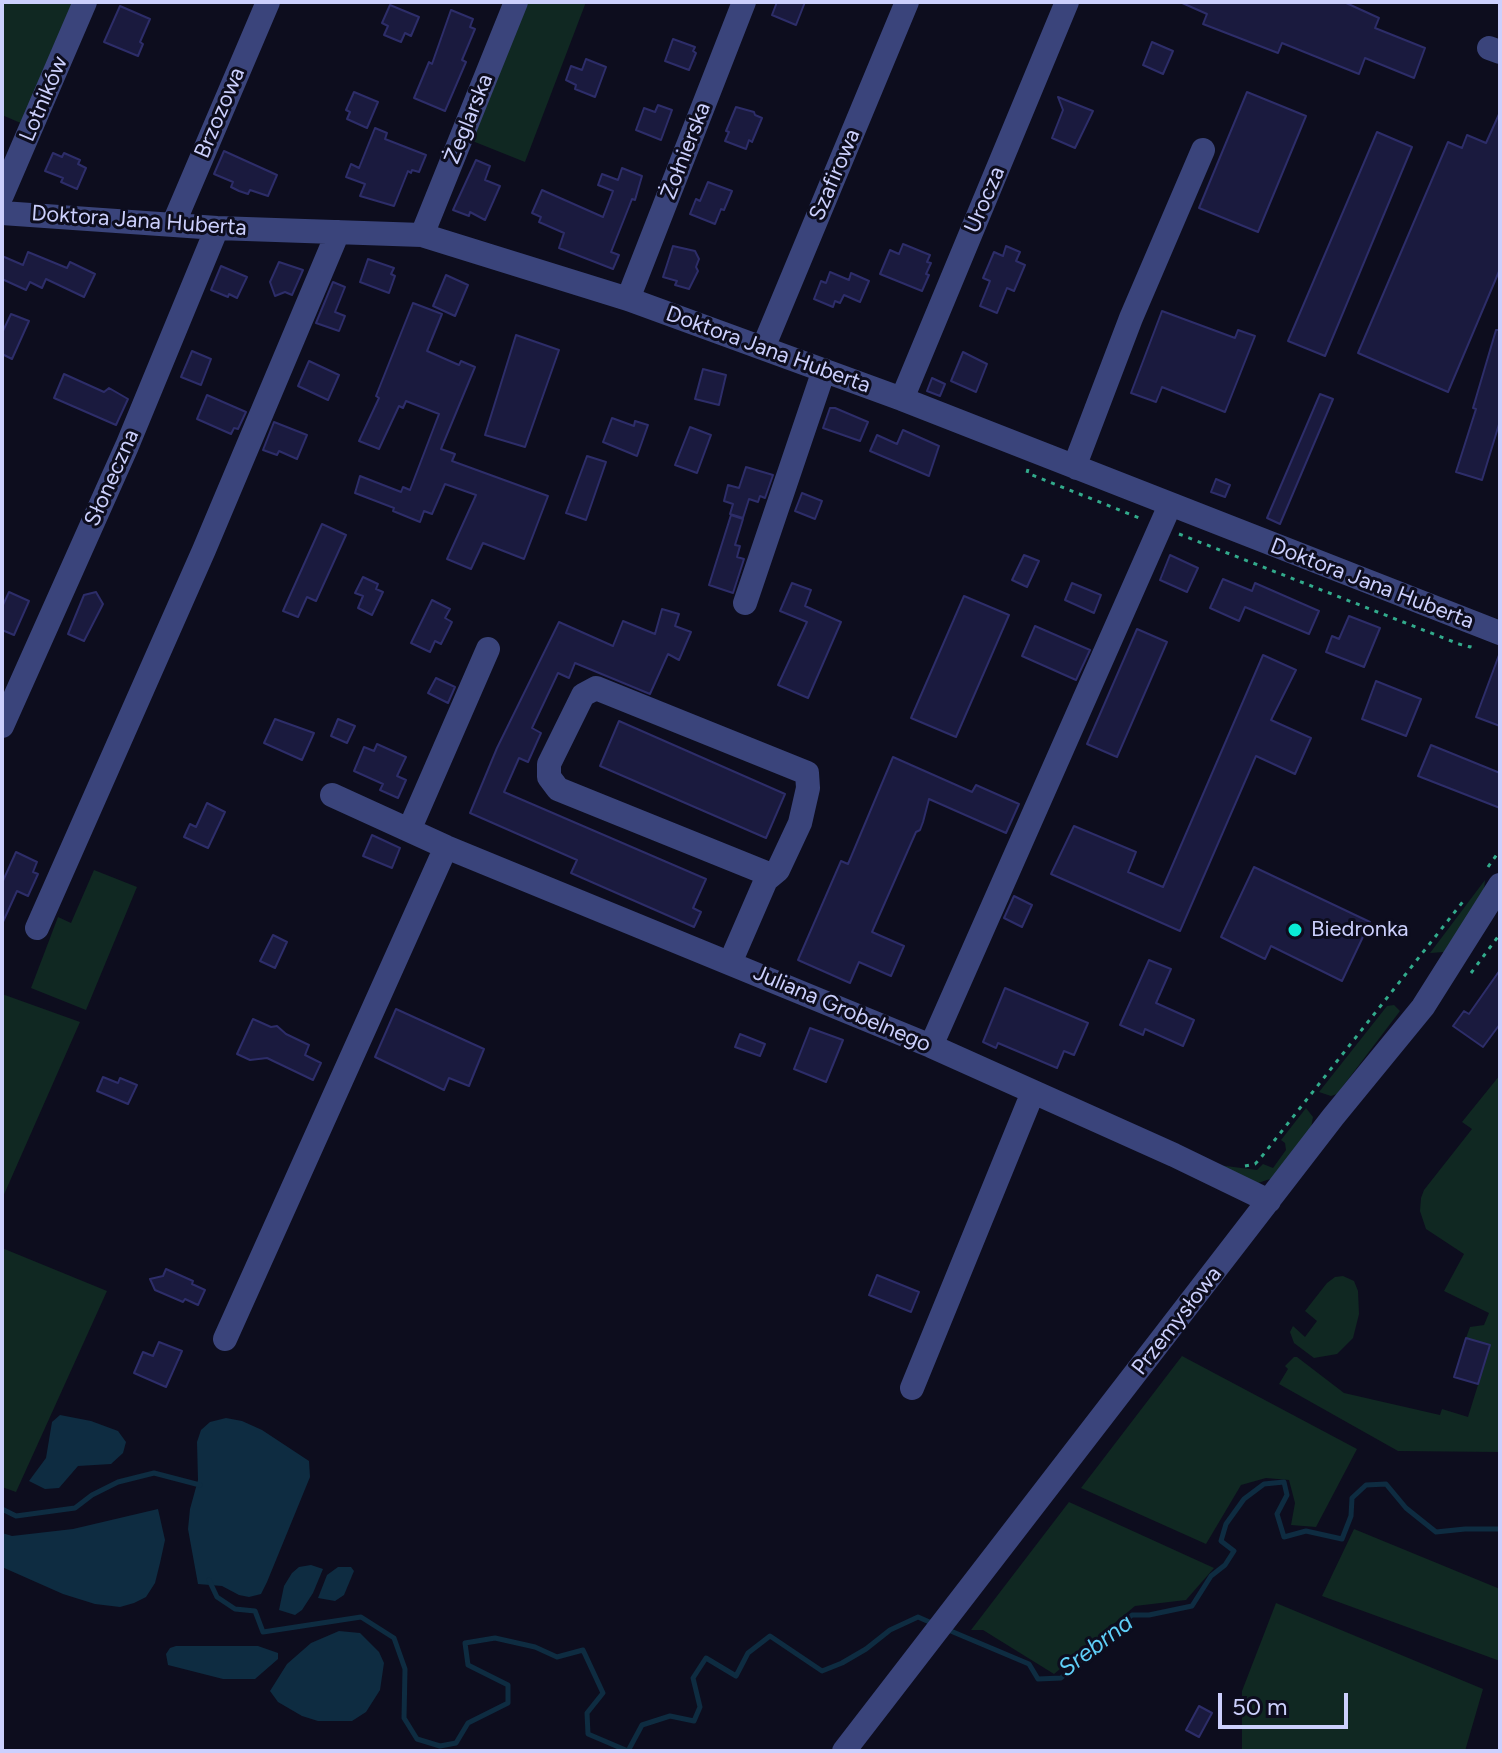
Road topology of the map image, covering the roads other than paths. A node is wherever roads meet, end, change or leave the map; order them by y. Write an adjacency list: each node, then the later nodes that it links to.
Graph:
1 (85, 2): 8 (street, Lotników)
2 (268, 2): 10 (street, Brzozowa)
3 (516, 2): 13 (street, Żeglarska)
4 (744, 2): 14 (street, Żołnierska)
5 (907, 2): 15 (street, Szafirowa)
6 (1067, 2): 17 (street, Urocza)
7 (1203, 150): 18 (street)
8 (2, 195)
9 (2, 213): 10 (street, Doktora Jana Huberta)
10 (173, 225): 11 (street, Doktora Jana Huberta)
11 (217, 228): 12 (street, Doktora Jana Huberta); 23 (street, Słoneczna)
12 (338, 232): 13 (street, Doktora Jana Huberta); 29 (street)
13 (422, 235): 14 (street, Doktora Jana Huberta)
14 (628, 299): 15 (street, Doktora Jana Huberta)
15 (763, 348): 16 (street, Doktora Jana Huberta)
16 (824, 370): 17 (street, Doktora Jana Huberta); 20 (street)
17 (902, 399): 18 (street, Doktora Jana Huberta)
18 (1077, 468): 19 (street, Doktora Jana Huberta)
19 (1166, 516): 21 (street, Doktora Jana Huberta); 31 (street)
20 (745, 603)
21 (1500, 633)
22 (488, 649): 25 (street)
23 (2, 726)
24 (332, 795): 25 (street, Juliana Grobelnego)
25 (410, 828): 26 (street, Juliana Grobelnego)
26 (446, 847): 30 (street, Juliana Grobelnego); 34 (street)
27 (771, 875): 27 (street); 30 (street)
28 (1493, 877): 33 (street, Przemysłowa)
29 (37, 928)
30 (730, 963): 31 (street, Juliana Grobelnego)
31 (931, 1046): 32 (street, Juliana Grobelnego)
32 (1033, 1092): 33 (street, Juliana Grobelnego); 35 (street)
33 (1269, 1201): 36 (street, Przemysłowa)
34 (225, 1339)
35 (912, 1388)
36 (844, 1751)

